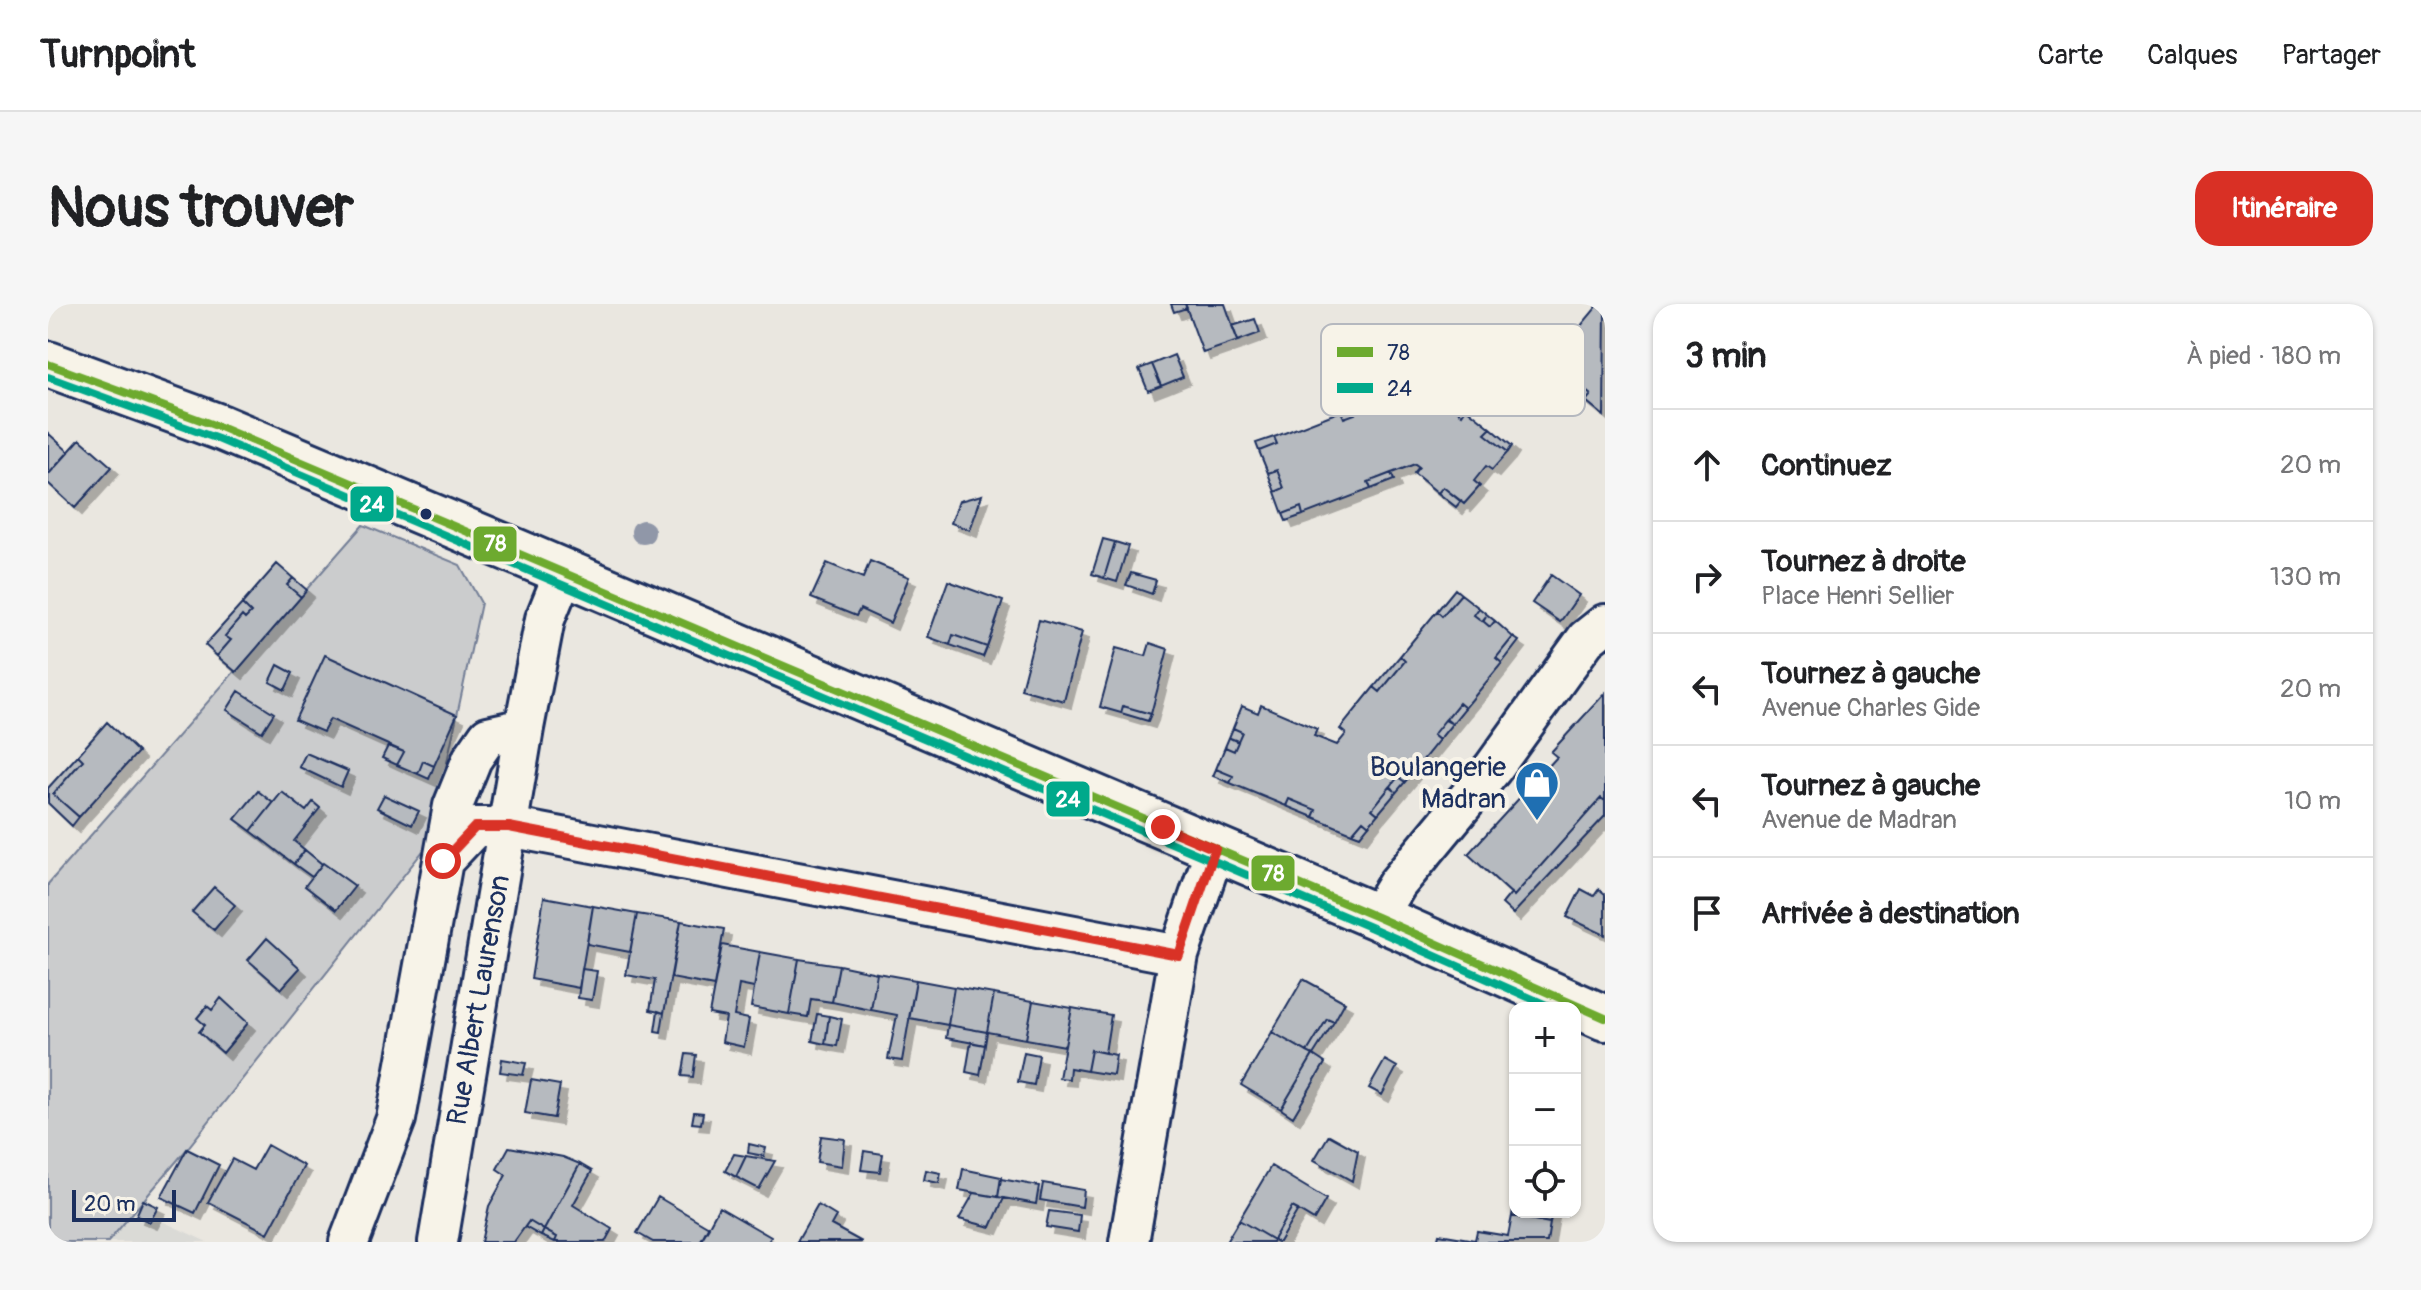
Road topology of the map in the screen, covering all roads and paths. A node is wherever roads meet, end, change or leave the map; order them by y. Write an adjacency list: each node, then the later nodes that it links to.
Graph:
1 (48, 364): 2 (main road)
2 (564, 572): 4 (street, Rue Albert Laurenson); 6 (main road)
3 (1605, 624): 8 (street)
4 (524, 728): 5 (street, Rue Albert Laurenson); 7 (street)
5 (509, 827): 7 (street); 9 (street); 12 (street, Rue Albert Laurenson)
6 (1215, 849): 8 (main road); 9 (street)
7 (443, 861): 11 (street)
8 (1377, 917): 10 (main road)
9 (1179, 955): 13 (street)
10 (1605, 1018)
11 (349, 1242)
12 (438, 1242)
13 (1129, 1242)

